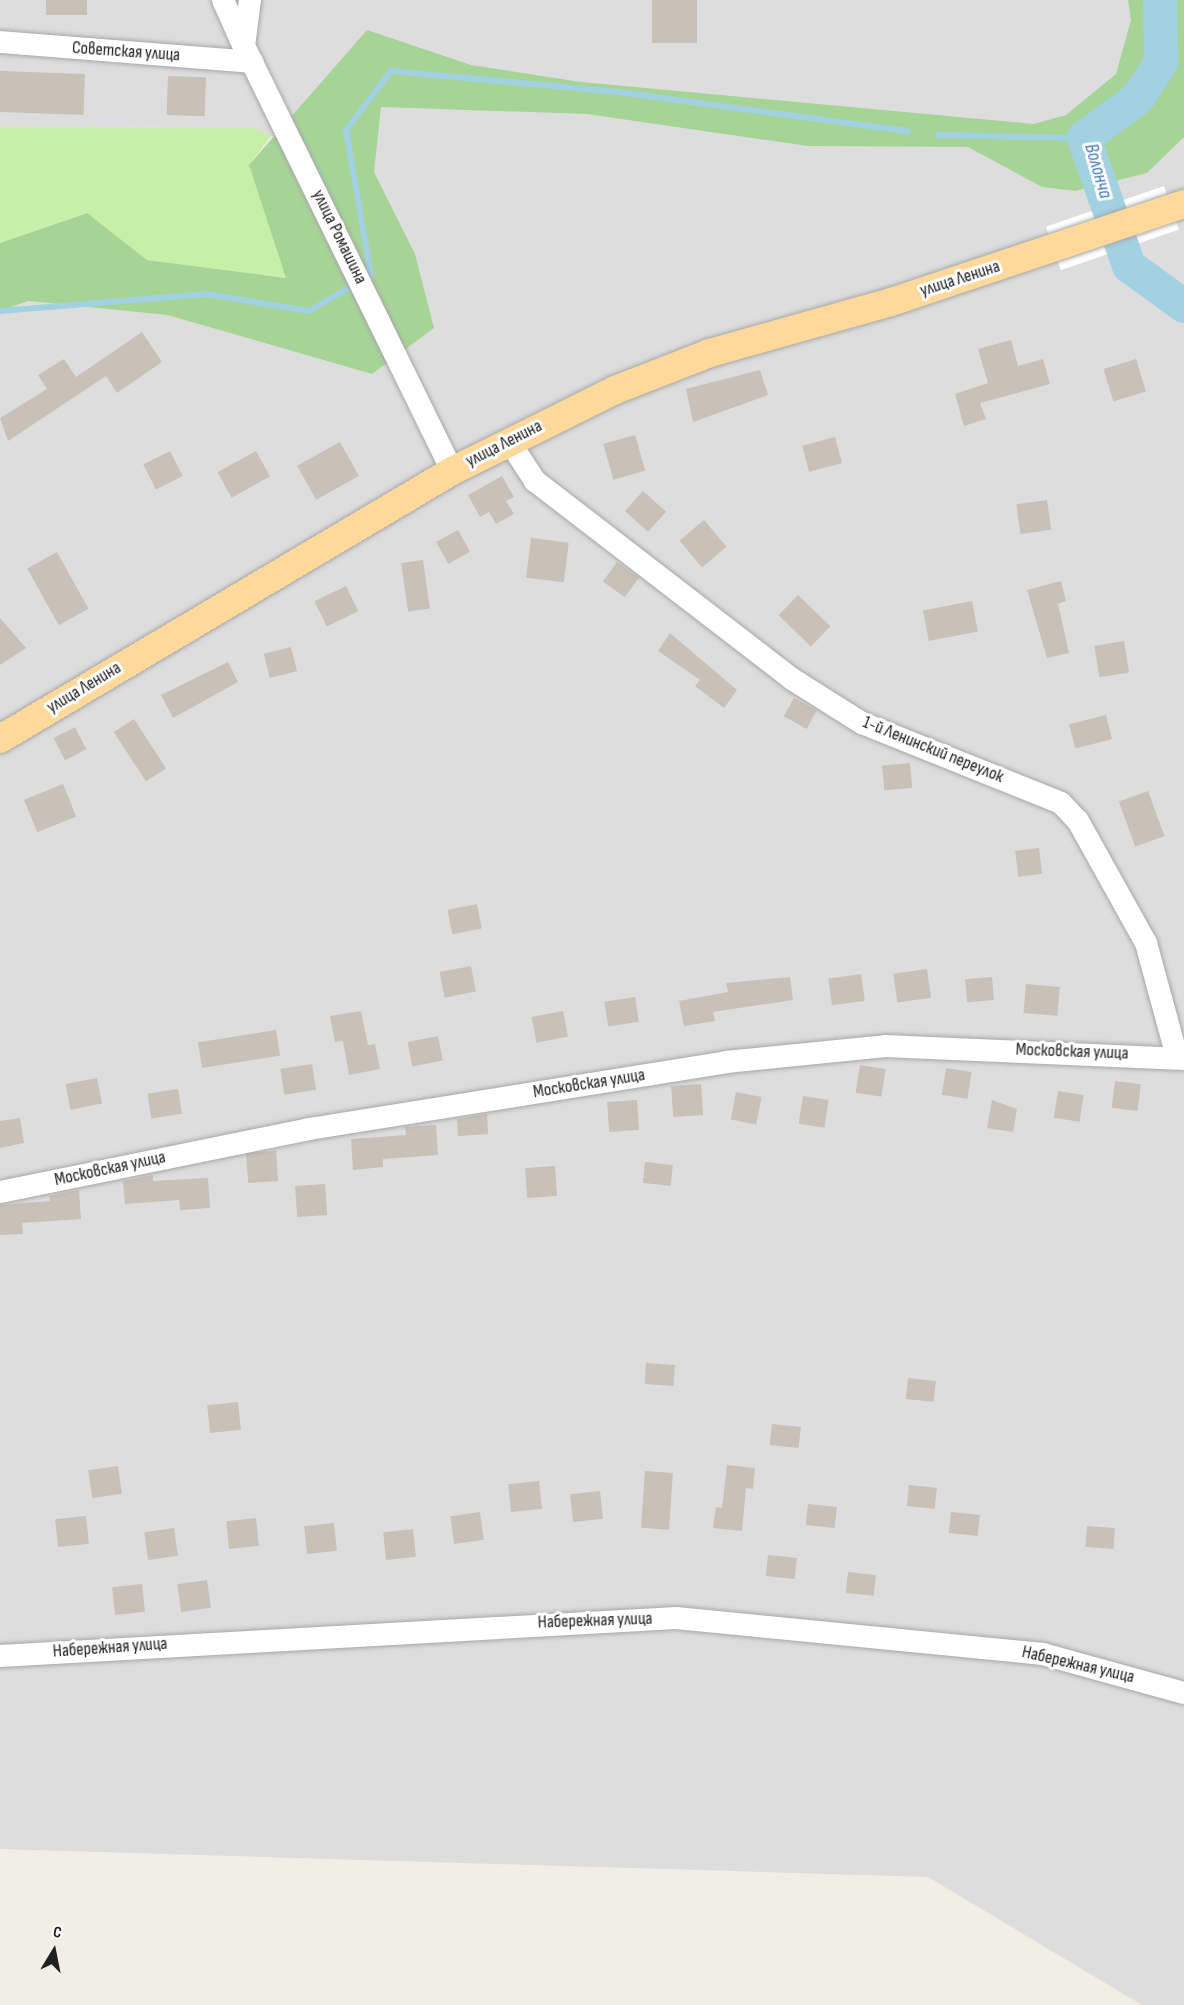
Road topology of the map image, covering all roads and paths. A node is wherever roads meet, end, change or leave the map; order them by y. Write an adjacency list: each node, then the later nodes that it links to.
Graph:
1 (223, 0): 4 (street)
2 (250, 0): 4 (street)
3 (0, 42): 4 (street, Советская улица)
4 (248, 54): 7 (street, улица Ромашина)
5 (1178, 206): 6 (main road, улица Ленина)
6 (509, 441): 7 (main road, улица Ленина); 9 (street, 1-й Ленинский переулок)
7 (452, 471): 8 (main road, улица Ленина)
8 (0, 739)
9 (1181, 1058): 10 (street, Московская улица)
10 (0, 1192)
11 (0, 1656): 12 (street, Набережная улица)
12 (1184, 1693)

